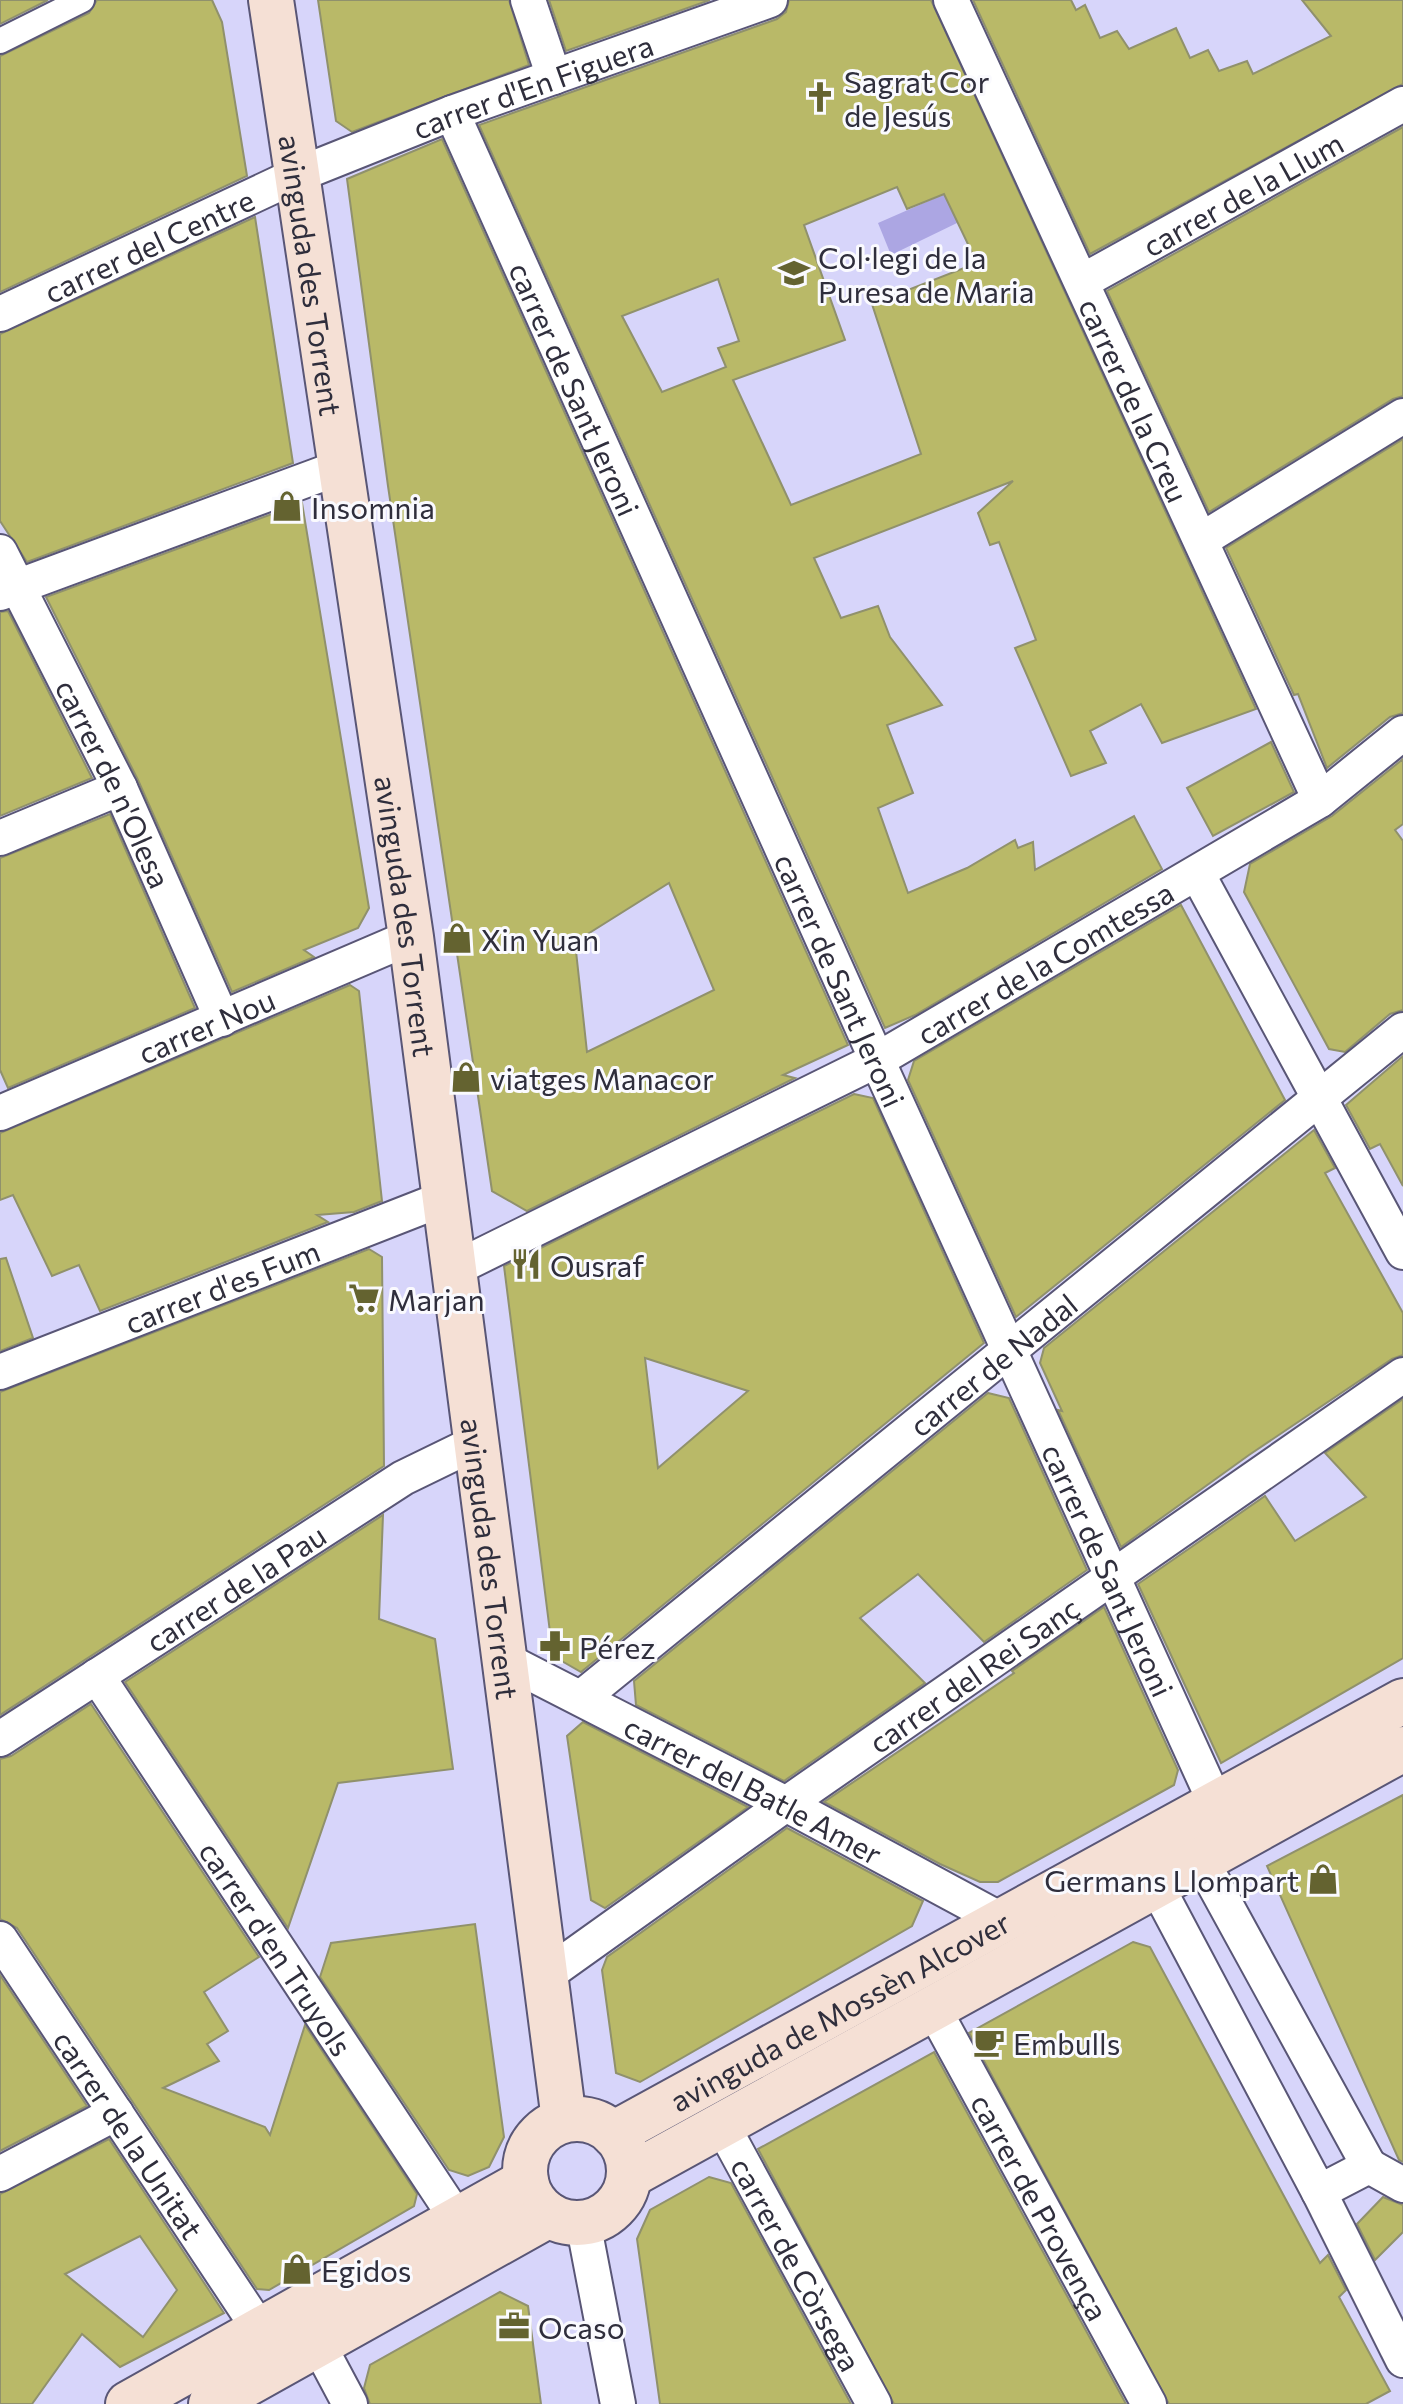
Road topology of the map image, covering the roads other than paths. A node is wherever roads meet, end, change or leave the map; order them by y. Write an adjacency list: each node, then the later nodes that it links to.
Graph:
1 (82, 0): 6 (street)
2 (271, 0): 10 (main road, avinguda des Torrent)
3 (528, 0): 7 (street)
4 (770, 0): 7 (street, carrer d'En Figuera)
5 (951, 0): 11 (street, carrer de la Creu)
6 (0, 41)
7 (554, 77): 9 (street, carrer d'En Figuera)
8 (1403, 104): 11 (street, carrer de la Llum)
9 (452, 113): 10 (street, carrer d'En Figuera); 26 (street, carrer de Sant Jeroni)
10 (297, 175): 12 (street, carrer del Centre); 14 (main road, avinguda des Torrent)
11 (1083, 281): 15 (street, carrer de la Creu)
12 (0, 314)
13 (1403, 416): 15 (street)
14 (341, 467): 17 (street); 23 (main road, avinguda des Torrent)
15 (1203, 539): 20 (street, carrer de la Creu)
16 (0, 552): 17 (street, carrer de n'Olesa)
17 (9, 588): 19 (street, carrer de n'Olesa)
18 (1403, 733): 20 (street, carrer de la Comtessa)
19 (120, 788): 21 (street); 24 (street, carrer de n'Olesa)
20 (1320, 800): 22 (street, carrer de la Comtessa)
21 (0, 838)
22 (1198, 875): 26 (street, carrer de la Comtessa); 27 (street)
23 (411, 937): 24 (street, carrer Nou); 29 (main road, avinguda des Torrent)
24 (222, 1019): 28 (street, carrer Nou)
25 (1403, 1030): 27 (street, carrer de Nadal)
26 (877, 1060): 31 (street, carrer de la Comtessa); 32 (street, carrer de Sant Jeroni)
27 (1319, 1098): 30 (street); 32 (street, carrer de Nadal)
28 (0, 1113)
29 (445, 1198): 31 (main road, avinguda des Torrent); 33 (street, carrer d'es Fum)
30 (1403, 1252)
31 (454, 1269): 35 (main road, avinguda des Torrent)
32 (1010, 1353): 36 (street, carrer de Sant Jeroni); 39 (street, carrer de Nadal)
33 (0, 1372)
34 (1403, 1375): 36 (street, carrer del Rei Sanç)
35 (477, 1442): 37 (main road, avinguda des Torrent); 38 (street, carrer de la Pau)
36 (1112, 1576): 43 (street, carrer del Rei Sanç); 44 (street, carrer de Sant Jeroni)
37 (505, 1660): 39 (street, carrer del Batle Amer); 48 (main road, avinguda des Torrent)
38 (97, 1676): 41 (street, carrer de la Pau); 60 (street, carrer d'en Truyols)
39 (581, 1698): 43 (street, carrer del Batle Amer)
40 (1403, 1701): 44 (main road, avinguda de Mossèn Alcover)
41 (0, 1739)
42 (1403, 1749): 44 (main road, avinguda de Mossèn Alcover)
43 (786, 1804): 46 (street, carrer del Batle Amer); 48 (street, carrer del Rei Sanç)
44 (1208, 1833): 45 (main road, avinguda de Mossèn Alcover); 54 (street, carrer de Sant Jeroni)
45 (1146, 1866): 46 (main road, avinguda de Mossèn Alcover); 49 (main road, avinguda de Mossèn Alcover); 58 (street)
46 (1001, 1920): 53 (main road, avinguda de Mossèn Alcover)
47 (0, 1939): 50 (street, carrer de la Unitat)
48 (545, 1976): 51 (main road, avinguda des Torrent)
49 (933, 2008): 52 (main road, avinguda de Mossèn Alcover); 69 (street, carrer de Provença)
50 (116, 2113): 55 (street); 61 (street, carrer de la Unitat)
51 (564, 2120): 53 (main road); 59 (main road)
52 (722, 2125): 56 (main road, avinguda de Mossèn Alcover); 68 (street, carrer de Còrsega)
53 (613, 2134): 56 (main road)
54 (1369, 2166): 57 (street); 58 (street)
55 (0, 2174)
56 (629, 2176): 59 (main road)
57 (1403, 2185)
58 (1319, 2192): 63 (street)
59 (553, 2206): 60 (main road); 62 (main road); 67 (street)
60 (457, 2219): 61 (main road)
61 (260, 2330): 64 (main road)
62 (318, 2344): 65 (main road); 66 (street)
63 (1403, 2360)
64 (128, 2404)
65 (211, 2404)
66 (350, 2404)
67 (618, 2404)
68 (874, 2404)
69 (1149, 2404)

